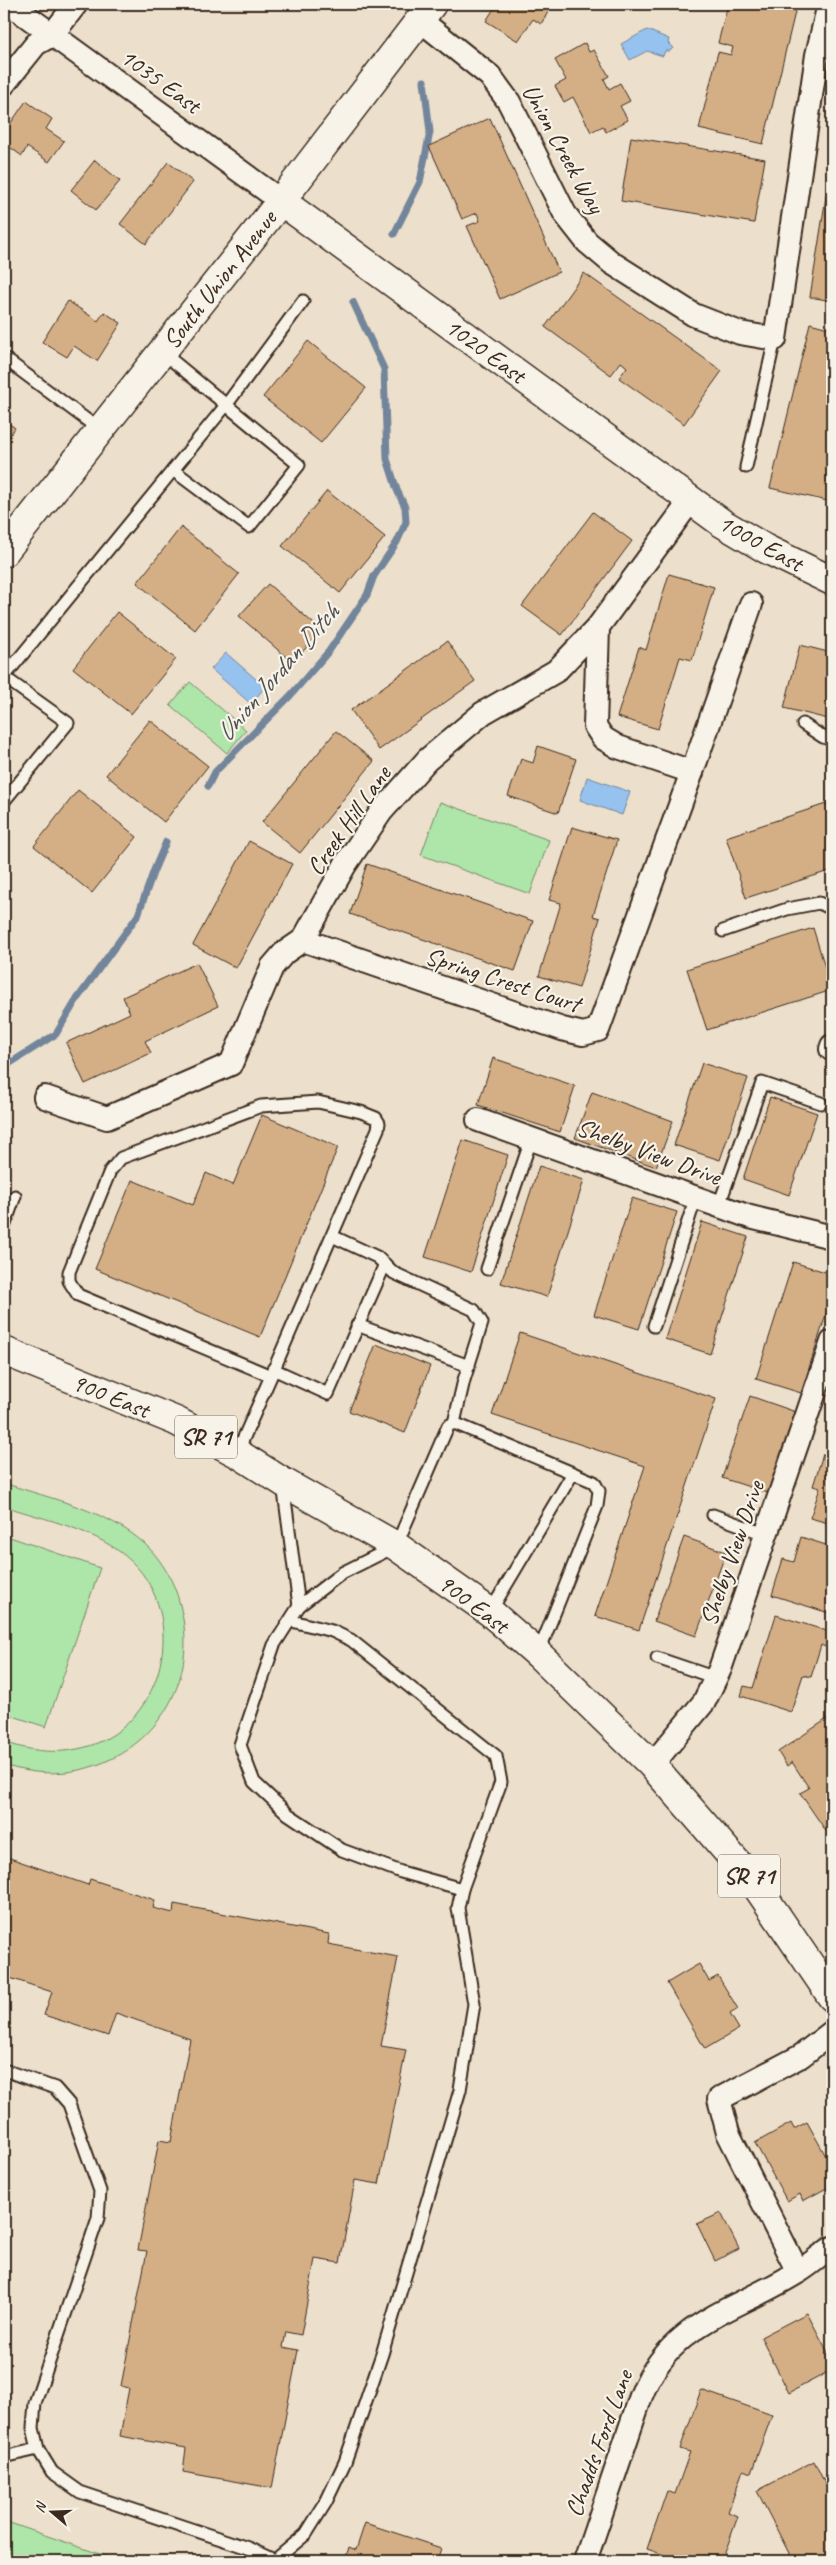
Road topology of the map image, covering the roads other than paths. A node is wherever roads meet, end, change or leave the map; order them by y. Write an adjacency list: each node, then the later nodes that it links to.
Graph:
1 (10, 4): 5 (street, 1035 East)
2 (76, 4): 5 (street)
3 (829, 4): 6 (street)
4 (426, 12): 8 (street, South Union Avenue); 10 (street, Union Creek Way)
5 (52, 35): 7 (street); 8 (street, 1035 East)
6 (825, 58): 10 (street)
7 (4, 84)
8 (281, 201): 11 (street, South Union Avenue); 17 (street, 1020 East)
9 (303, 301): 13 (lane)
10 (775, 339): 15 (lane)
11 (162, 352): 13 (lane); 14 (street, South Union Avenue)
12 (4, 358): 14 (lane)
13 (227, 404): 16 (lane); 16 (lane)
14 (100, 430): 18 (street, South Union Avenue)
15 (746, 467)
16 (174, 470): 22 (lane)
17 (691, 500): 19 (street, 1000 East); 21 (street, Creek Hill Lane)
18 (4, 552)
19 (832, 581)
20 (750, 604): 25 (street, Spring Crest Court)
21 (598, 627): 25 (street); 29 (street, Creek Hill Lane)
22 (4, 677): 26 (lane)
23 (803, 724): 24 (lane)
24 (832, 740)
25 (692, 772): 29 (street, Spring Crest Court)
26 (4, 801)
27 (832, 908): 28 (lane)
28 (723, 931)
29 (303, 940): 30 (street, Creek Hill Lane)
30 (45, 1097)
31 (821, 1103): 36 (lane)
32 (478, 1120): 33 (street, Shelby View Drive)
33 (532, 1137): 35 (street, Shelby View Drive); 41 (lane)
34 (15, 1196): 37 (lane)
35 (696, 1197): 36 (street, Shelby View Drive); 43 (lane)
36 (719, 1205): 39 (street, Shelby View Drive)
37 (4, 1227)
38 (332, 1236): 40 (lane); 47 (lane); 47 (lane)
39 (832, 1237)
40 (384, 1264): 42 (lane); 46 (lane)
41 (487, 1270)
42 (357, 1325): 46 (lane); 47 (lane)
43 (654, 1326)
44 (832, 1342): 53 (street, Shelby View Drive)
45 (4, 1352): 49 (street, 900 East / SR 71)
46 (468, 1366): 48 (lane)
47 (272, 1373): 49 (lane)
48 (454, 1423): 50 (lane); 54 (lane)
49 (237, 1453): 51 (street, 900 East / SR 71)
50 (573, 1473): 56 (lane); 58 (lane)
51 (283, 1482): 54 (street, 900 East / SR 71); 55 (lane)
52 (713, 1515): 53 (lane)
53 (767, 1535): 60 (street, Shelby View Drive)
54 (396, 1546): 55 (lane); 56 (street, 900 East / SR 71)
55 (299, 1606): 57 (lane)
56 (490, 1612): 58 (street, 900 East / SR 71)
57 (292, 1621): 62 (lane); 62 (lane)
58 (538, 1654): 61 (street, 900 East / SR 71)
59 (657, 1658): 60 (lane)
60 (716, 1678): 61 (street, Shelby View Drive)
61 (652, 1765): 63 (street, 900 East / SR 71)
62 (462, 1889): 70 (lane)
63 (831, 1992)
64 (832, 2032): 67 (street)
65 (4, 2070): 68 (lane)
66 (831, 2253): 67 (street, Chadds Ford Lane)
67 (798, 2272): 71 (street, Chadds Ford Lane)
68 (38, 2449): 69 (lane); 70 (lane)
69 (4, 2457)
70 (274, 2561)
71 (585, 2561)

